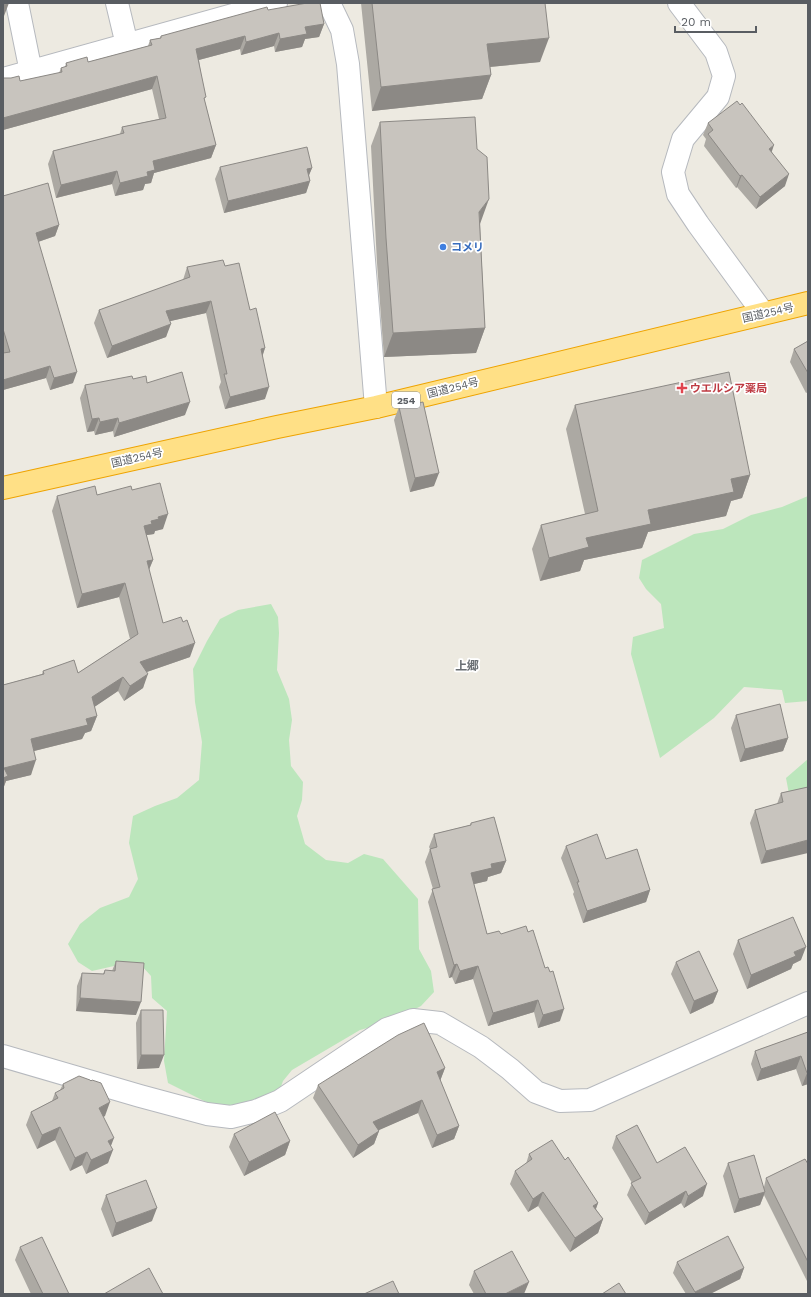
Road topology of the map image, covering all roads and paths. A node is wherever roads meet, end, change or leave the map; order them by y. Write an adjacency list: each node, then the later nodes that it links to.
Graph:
1 (17, 3): 7 (street)
2 (117, 3): 6 (street)
3 (276, 3): 6 (street)
4 (329, 3): 11 (street)
5 (679, 3): 10 (street)
6 (127, 45): 7 (street)
7 (31, 72): 8 (street)
8 (3, 79)
9 (808, 304): 10 (highway, 国道254号 / 254)
10 (764, 313): 11 (highway, 国道254号 / 254)
11 (376, 407): 12 (highway, 国道254号 / 254)
12 (3, 488)
13 (808, 1003): 14 (street)
14 (3, 1056)

